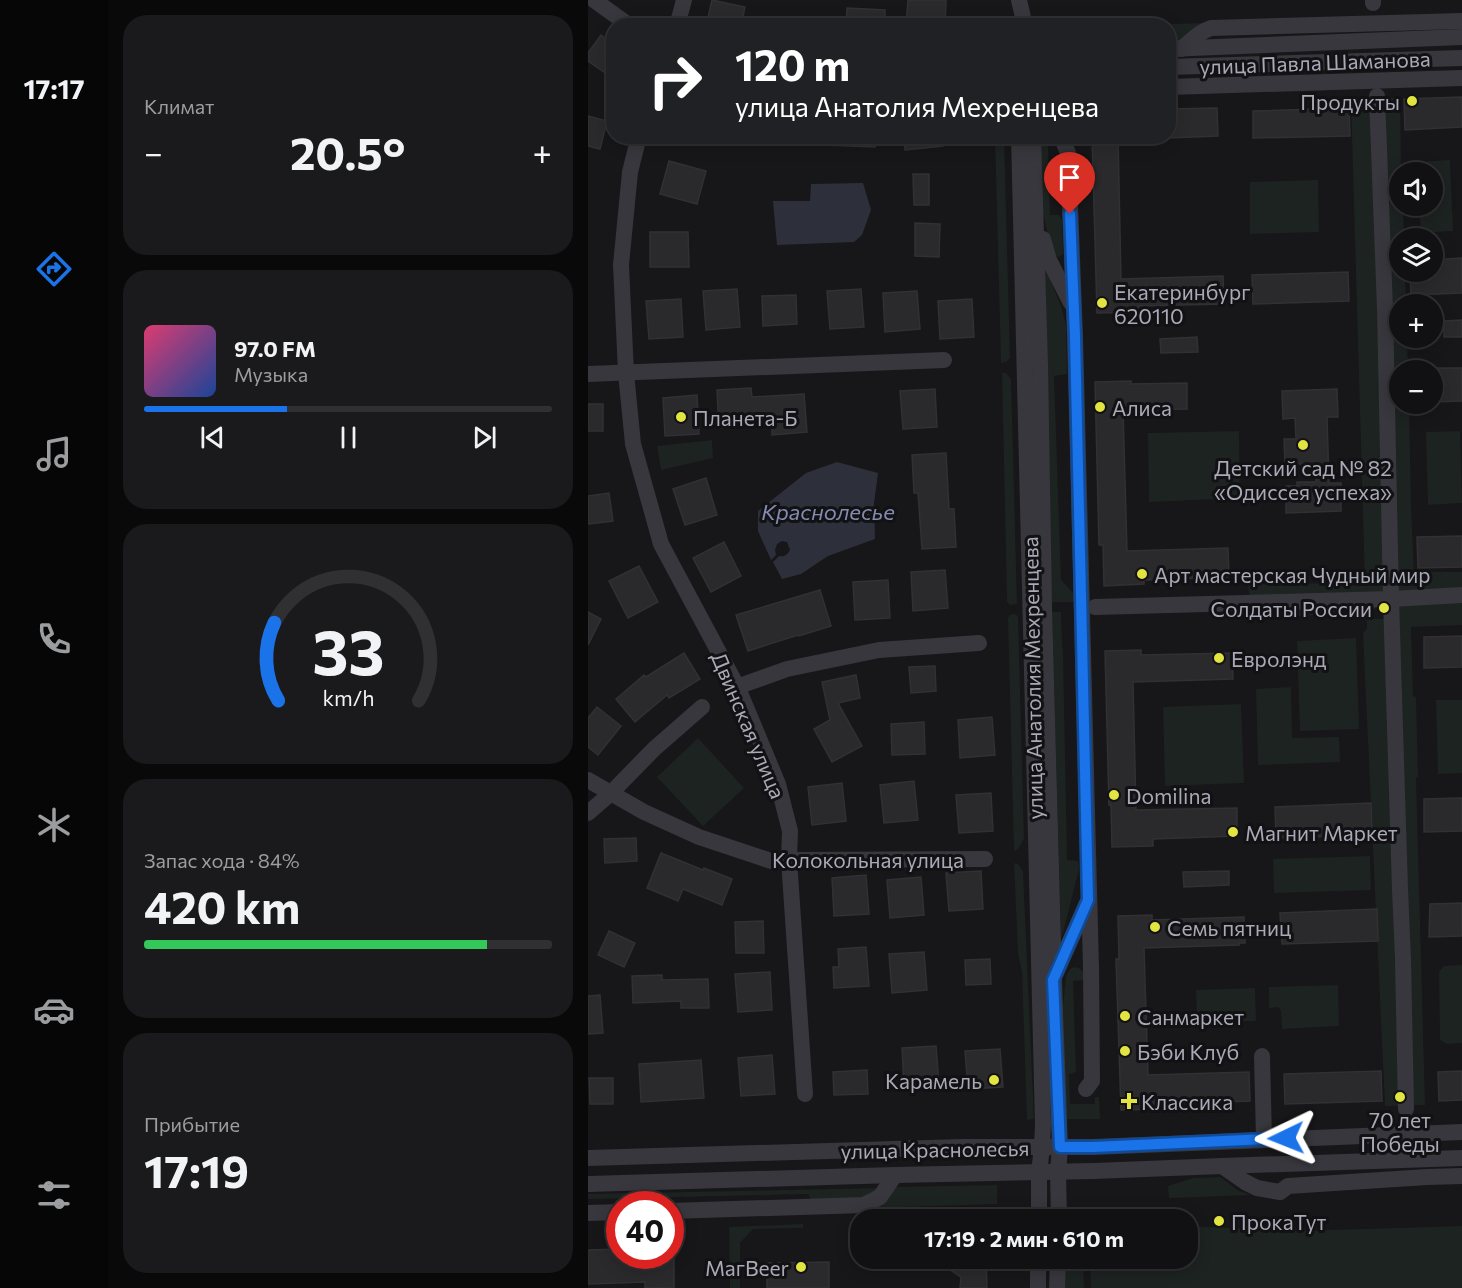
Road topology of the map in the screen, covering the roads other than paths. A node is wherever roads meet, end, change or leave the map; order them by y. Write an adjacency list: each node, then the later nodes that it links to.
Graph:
1 (594, 0): 5 (street)
2 (684, 0): 6 (street)
3 (1014, 0): 7 (street)
4 (1019, 0): 8 (street)
5 (619, 18)
6 (679, 18)
7 (1015, 18)
8 (1023, 18)
9 (1462, 21): 11 (street, улица Павла Шаманова)
10 (1462, 37): 12 (street, улица Павла Шаманова)
11 (1176, 49)
12 (1176, 49)
13 (1462, 58): 14 (street, улица Павла Шаманова)
14 (1176, 67)
15 (1462, 78): 16 (street, улица Павла Шаманова)
16 (1176, 87)
17 (1377, 96): 30 (street)
18 (637, 144): 27 (street, Двинская улица)
19 (1019, 144): 49 (street, улица Анатолия Мехренцева)
20 (1033, 144): 22 (street, улица Анатолия Мехренцева)
21 (1064, 144): 23 (street, улица Анатолия Мехренцева)
22 (1036, 215): 24 (street, улица Анатолия Мехренцева); 42 (street, улица Анатолия Мехренцева)
23 (1072, 255): 24 (street); 25 (street, улица Анатолия Мехренцева)
24 (1048, 260): 25 (street, улица Анатолия Мехренцева)
25 (1074, 309): 40 (street, улица Анатолия Мехренцева)
26 (944, 360): 27 (street)
27 (626, 373): 28 (street); 33 (street, Двинская улица)
28 (588, 374)
29 (1462, 595): 30 (street)
30 (1391, 599): 31 (street); 46 (street)
31 (1095, 607)
32 (979, 643): 33 (street)
33 (738, 688): 39 (street, Двинская улица)
34 (702, 707): 36 (street)
35 (588, 780): 36 (street, Колокольная улица)
36 (610, 794): 37 (street); 39 (street, Колокольная улица)
37 (588, 813)
38 (985, 859): 39 (street, Колокольная улица)
39 (789, 860): 45 (street, Двинская улица)
40 (1088, 900): 41 (street, улица Анатолия Мехренцева); 42 (street, улица Анатолия Мехренцева)
41 (1091, 968): 42 (street); 44 (street, улица Анатолия Мехренцева)
42 (1057, 972): 50 (street, улица Анатолия Мехренцева)
43 (1262, 1056): 48 (street)
44 (1086, 1089)
45 (806, 1094)
46 (1406, 1109)
47 (1462, 1132): 48 (street, улица Краснолесья)
48 (1264, 1139): 50 (street, улица Краснолесья)
49 (1042, 1147): 50 (street, улица Краснолесья); 51 (street, улица Краснолесья); 55 (street, улица Анатолия Мехренцева)
50 (1060, 1147): 54 (street, улица Анатолия Мехренцева)
51 (588, 1158)
52 (1462, 1158): 53 (street, улица Краснолесья)
53 (1222, 1166): 54 (street, улица Краснолесья); 57 (street)
54 (1058, 1172): 55 (street, улица Краснолесья); 60 (street, улица Анатолия Мехренцева)
55 (1039, 1173): 56 (street, улица Краснолесья); 59 (street, улица Анатолия Мехренцева)
56 (895, 1176): 58 (street, улица Краснолесья); 61 (street, улица Краснолесья)
57 (1462, 1176)
58 (588, 1185)
59 (1039, 1209)
60 (1059, 1209)
61 (684, 1210)
62 (606, 1212): 63 (street)
63 (588, 1213)
64 (1038, 1269): 66 (street)
65 (1058, 1269): 67 (street)
66 (1038, 1288)
67 (1057, 1288)

